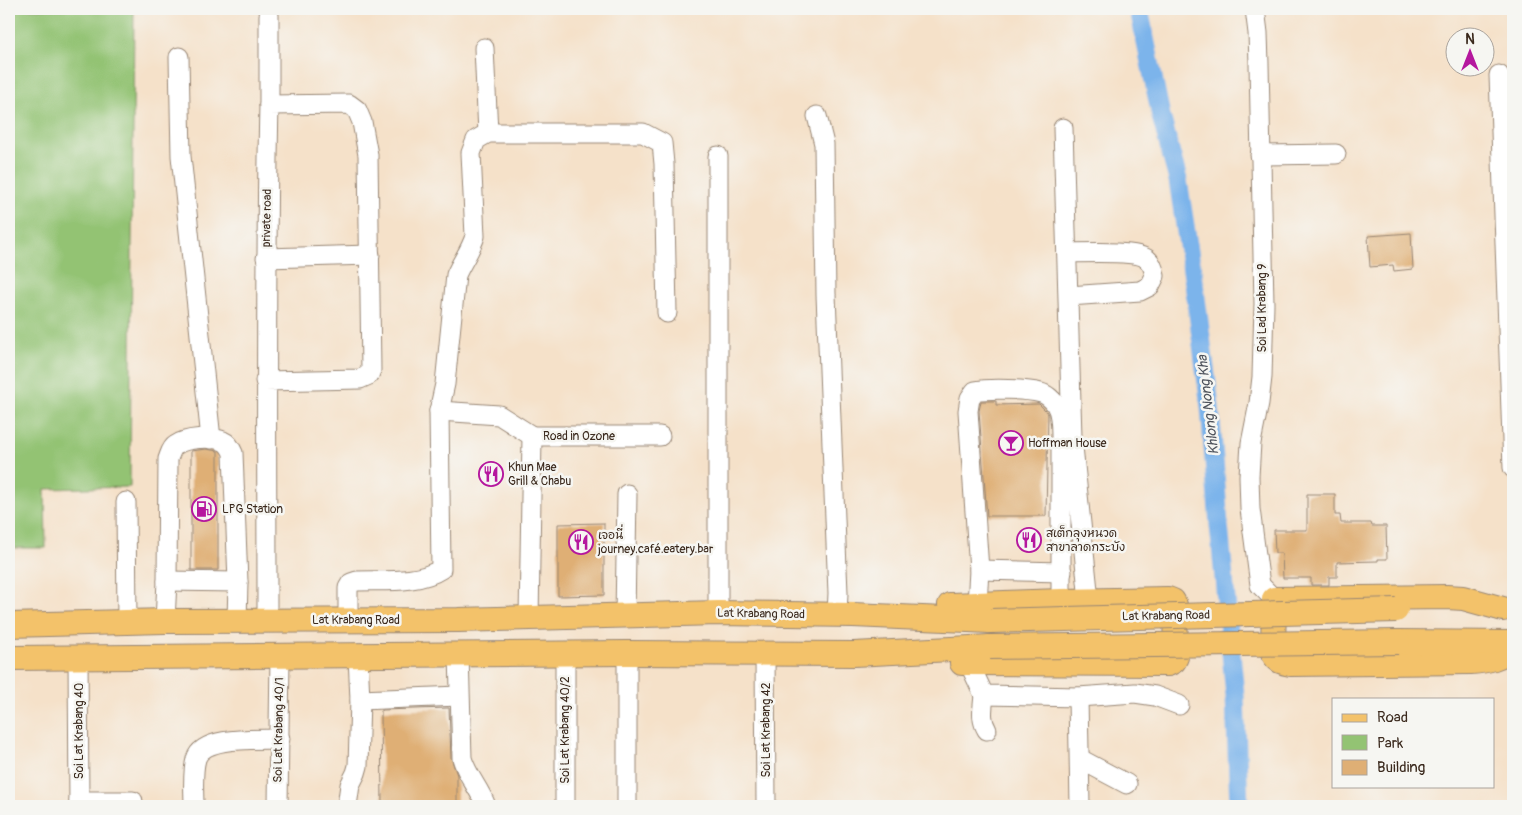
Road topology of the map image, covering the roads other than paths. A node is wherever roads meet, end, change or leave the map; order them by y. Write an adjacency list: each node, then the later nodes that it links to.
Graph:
1 (1255, 9): 12 (street, Soi Lad Krabang 9)
2 (269, 15): 6 (street, private road)
3 (484, 48): 9 (street)
4 (179, 57): 22 (street)
5 (1499, 76): 23 (street)
6 (269, 105): 14 (street); 15 (street, private road)
7 (817, 116): 36 (street)
8 (1062, 128): 13 (street)
9 (488, 134): 17 (street); 19 (street)
10 (1336, 154): 12 (street)
11 (718, 156): 35 (street)
12 (1260, 156): 30 (street, Soi Lad Krabang 9)
13 (1067, 253): 16 (street); 16 (street)
14 (370, 255): 15 (street); 18 (street)
15 (266, 258): 18 (street, private road)
16 (1069, 296): 31 (street)
17 (667, 313)
18 (265, 381): 43 (street, private road)
19 (439, 411): 20 (street); 39 (street)
20 (532, 436): 21 (street, Road in Ozone); 38 (street, Road in Ozone)
21 (660, 436)
22 (211, 439): 28 (street); 29 (street)
23 (1513, 468)
24 (627, 494): 37 (street)
25 (126, 502): 44 (street)
26 (979, 570): 27 (street); 27 (street); 34 (street)
27 (1062, 572): 32 (street)
28 (167, 581): 29 (street); 41 (street)
29 (238, 582): 42 (street)
30 (1274, 599): 33 (main road); 47 (main road)
31 (1089, 600): 32 (main road); 57 (main road)
32 (1061, 601): 34 (main road)
33 (1508, 609): 34 (main road, Lat Krabang Road, bridge)
34 (984, 612): 36 (main road, Lat Krabang Road)
35 (718, 613): 36 (main road, Lat Krabang Road); 37 (main road, Lat Krabang Road)
36 (845, 615)
37 (625, 616): 38 (main road, Lat Krabang Road)
38 (529, 619): 40 (main road, Lat Krabang Road)
39 (348, 620): 40 (main road, Lat Krabang Road); 43 (main road, Lat Krabang Road)
40 (458, 620): 53 (main road)
41 (165, 621): 42 (main road, Lat Krabang Road); 44 (main road, Lat Krabang Road)
42 (237, 621): 43 (main road, Lat Krabang Road)
43 (266, 621)
44 (127, 622): 45 (main road, Lat Krabang Road)
45 (9, 625)
46 (1513, 643): 52 (main road, bridge)
47 (1513, 647)
48 (627, 653): 49 (main road); 51 (main road); 68 (street)
49 (766, 653): 52 (main road); 75 (street, Soi Lat Krabang 42)
50 (280, 654): 54 (main road); 55 (main road); 64 (street, Soi Lat Krabang 40/1)
51 (565, 654): 53 (main road); 74 (street, Soi Lat Krabang 40/2)
52 (854, 654): 57 (main road)
53 (459, 655): 55 (main road); 59 (street)
54 (78, 656): 56 (main road); 69 (street, Soi Lat Krabang 40)
55 (358, 656): 61 (street)
56 (9, 658)
57 (969, 663): 58 (street)
58 (984, 695): 60 (street); 63 (street)
59 (459, 696): 61 (street); 73 (street)
60 (1078, 697): 62 (street); 65 (street)
61 (360, 700): 72 (street)
62 (1179, 705)
63 (987, 730)
64 (280, 739): 70 (street); 71 (street, Soi Lat Krabang 40/1)
65 (1080, 759): 66 (street); 76 (street)
66 (1128, 784)
67 (133, 801): 69 (street)
68 (627, 802)
69 (79, 803)
70 (194, 806)
71 (278, 806)
72 (347, 806)
73 (486, 806)
74 (565, 806)
75 (766, 806)
76 (1080, 806)

